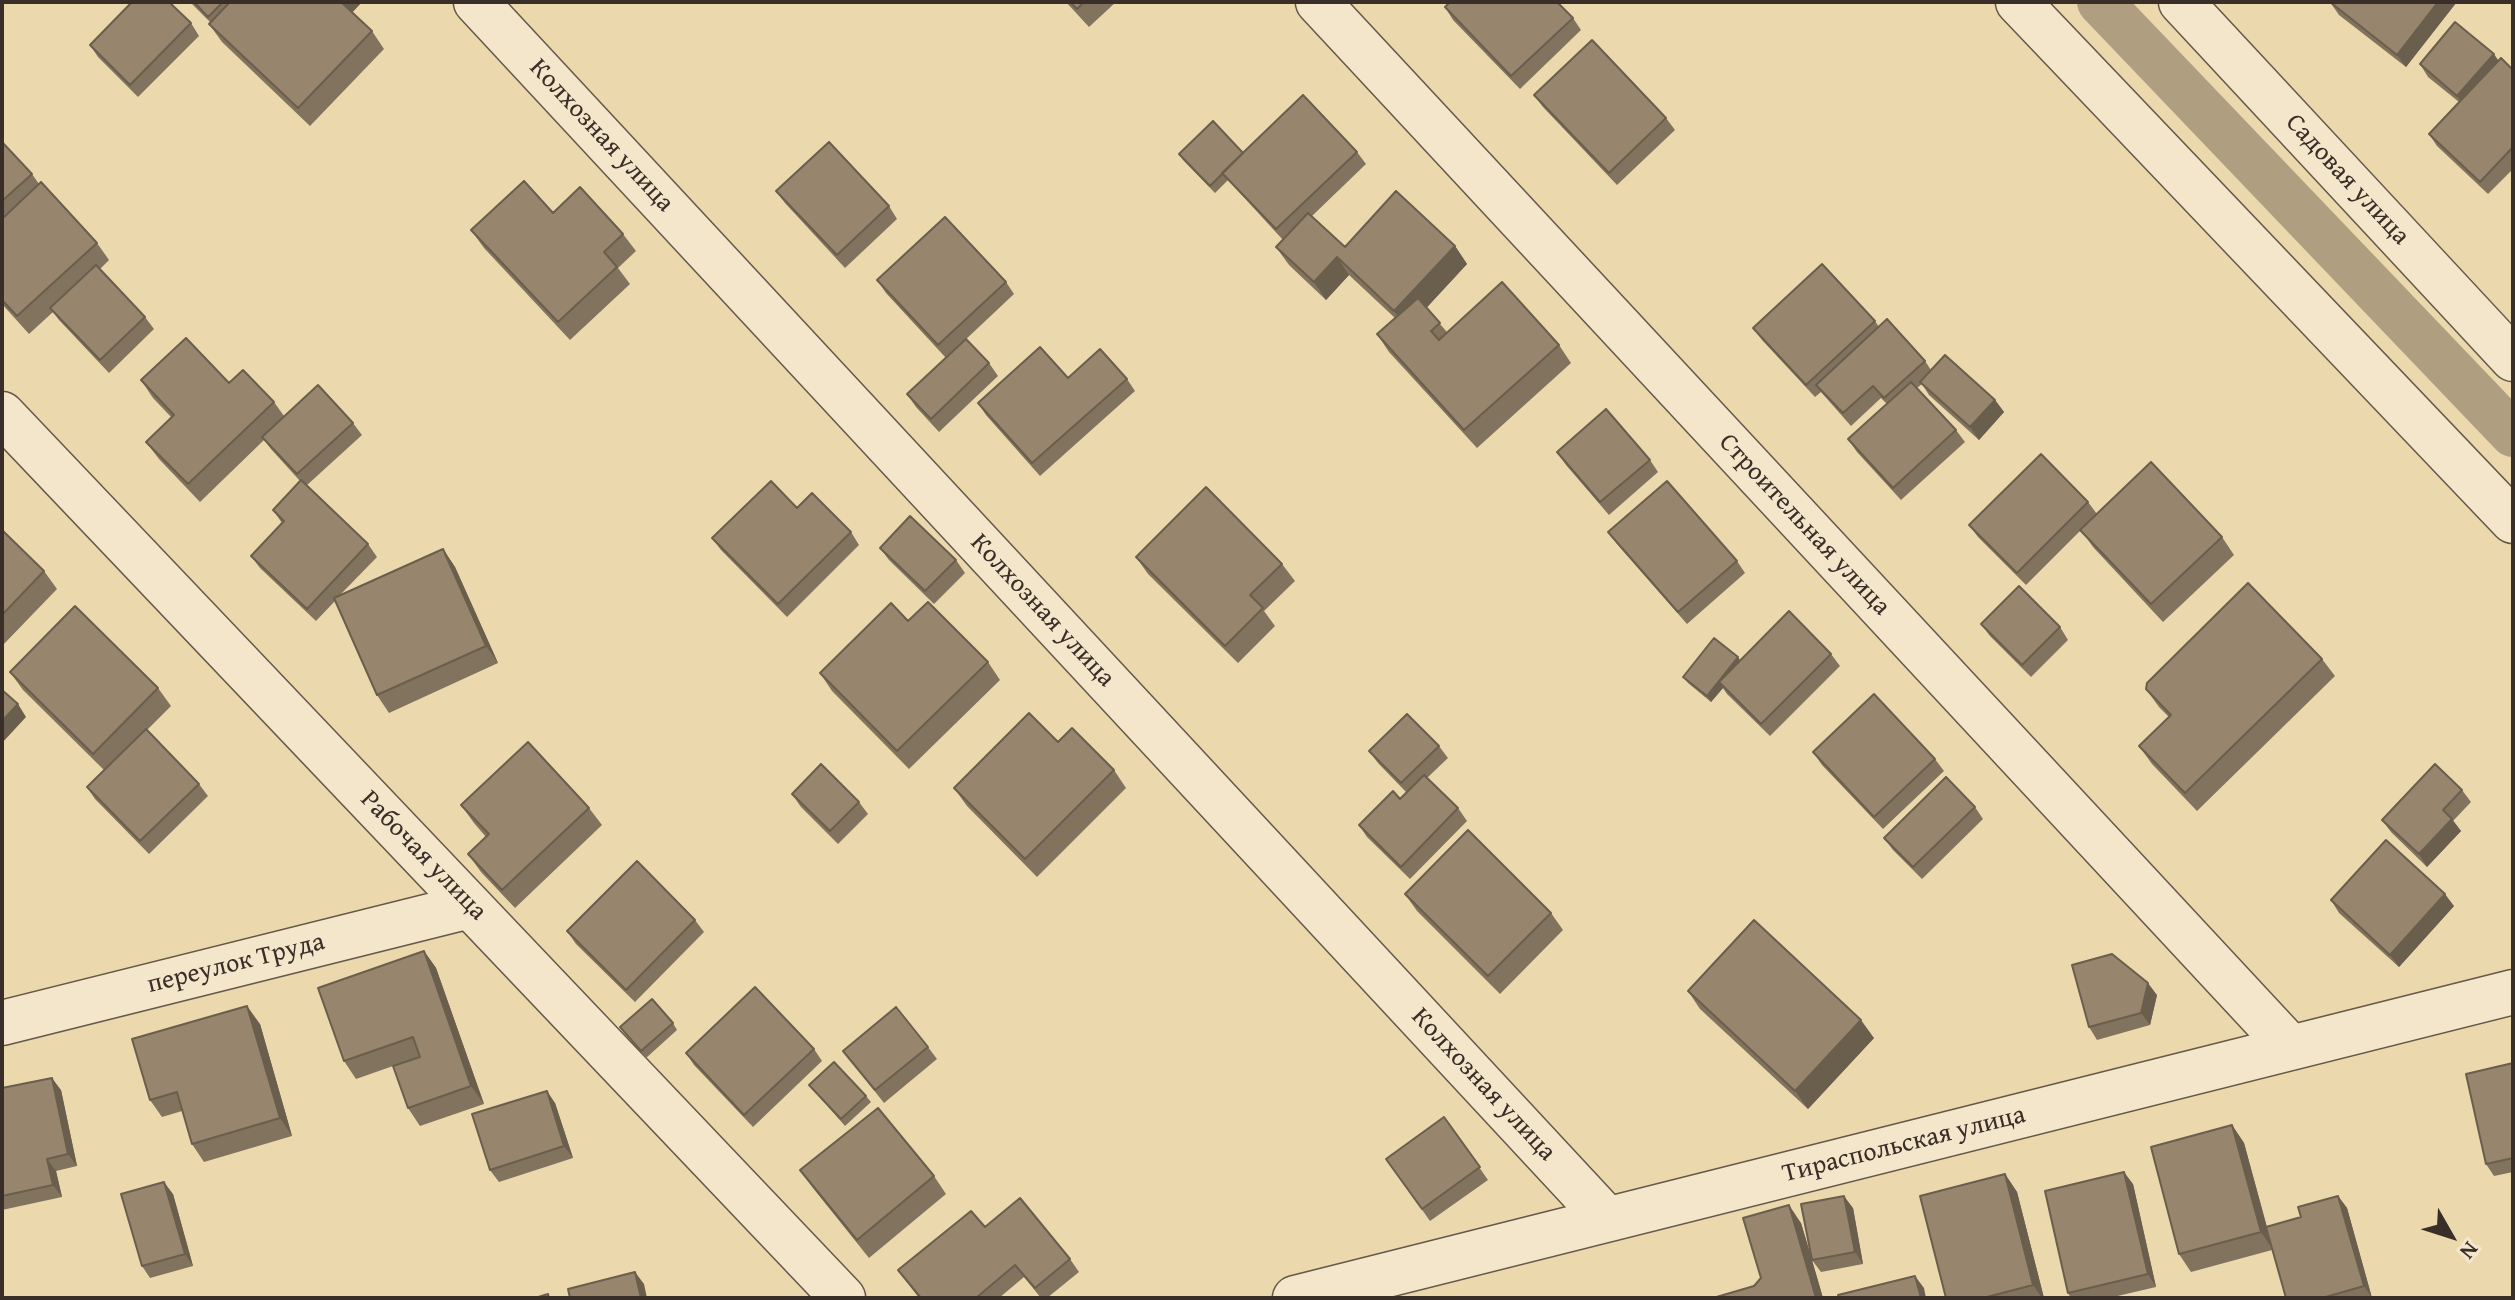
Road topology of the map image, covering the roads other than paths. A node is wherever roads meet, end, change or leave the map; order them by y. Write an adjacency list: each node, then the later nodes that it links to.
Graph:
1 (476, 2): 12 (street, Колхозная улица)
2 (1318, 2): 11 (street, Строительная улица)
3 (2018, 2): 7 (street)
4 (2181, 2): 5 (street, Садовая улица)
5 (2513, 359)
6 (2, 414): 8 (street, Рабочая улица)
7 (2513, 521)
8 (470, 906): 10 (street, переулок Труда); 13 (street, Рабочая улица)
9 (2513, 992): 11 (street, Тираспольская улица)
10 (2, 1023)
11 (2291, 1048): 12 (street, Тираспольская улица)
12 (1607, 1219): 14 (street, Тираспольская улица)
13 (843, 1298)
14 (1295, 1298)

